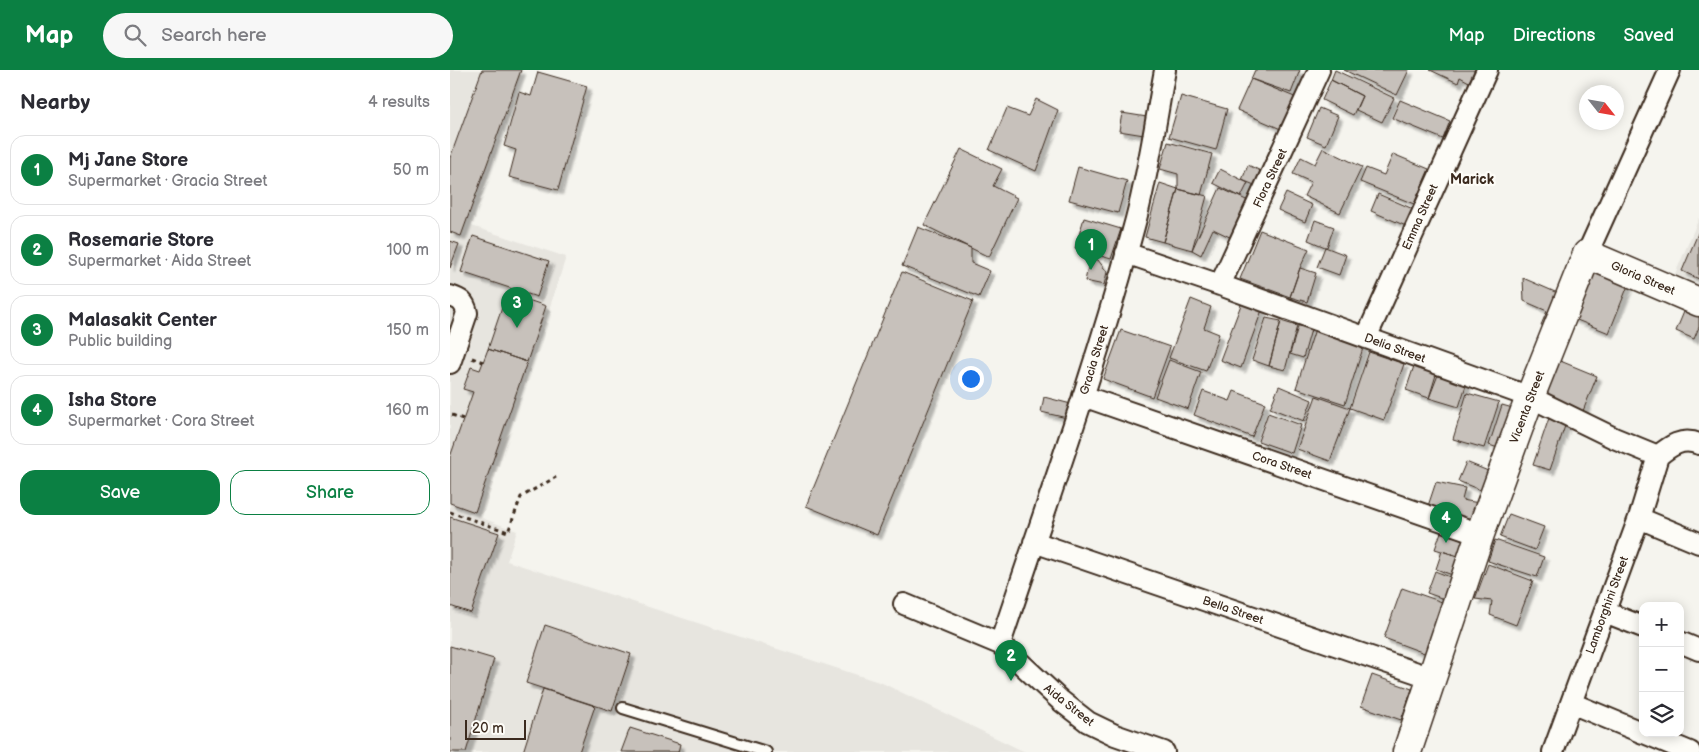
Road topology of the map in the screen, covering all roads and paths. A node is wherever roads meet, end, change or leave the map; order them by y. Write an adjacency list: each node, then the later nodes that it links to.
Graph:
1 (1165, 70): 5 (street, Gracia Street)
2 (1319, 70): 7 (street, Flora Street)
3 (1487, 70): 10 (street, Emma Street)
4 (1670, 70): 6 (street, Vicenta Street)
5 (1126, 253): 7 (street, Delia Street); 12 (street, Gracia Street)
6 (1587, 254): 9 (street, Gloria Street); 13 (street, Vicenta Street)
7 (1220, 285): 10 (street, Delia Street)
8 (450, 296): 11 (street)
9 (1699, 302)
10 (1366, 338): 13 (street, Delia Street)
11 (450, 363)
12 (1083, 396): 22 (street, Cora Street); 23 (street, Gracia Street)
13 (1530, 397): 17 (street, Delia Street); 22 (street, Vicenta Street)
14 (452, 415): 15 (path)
15 (463, 419)
16 (1699, 444): 17 (street)
17 (1658, 456): 21 (street, Lamborghini Street)
18 (556, 477): 19 (path)
19 (452, 512): 20 (path)
20 (452, 518)
21 (1639, 518): 24 (street); 26 (street, Lamborghini Street)
22 (1480, 534): 31 (street, Vicenta Street)
23 (1034, 542): 28 (street, Gracia Street); 31 (street, Bella Street)
24 (1699, 543)
25 (904, 604): 28 (street, Aida Street)
26 (1605, 612): 27 (street); 32 (street, Lamborghini Street)
27 (1639, 625)
28 (1000, 644): 37 (street, Aida Street)
29 (1684, 644): 30 (street)
30 (1699, 650)
31 (1432, 678): 38 (street, Vicenta Street)
32 (1571, 704): 34 (street); 39 (street, Lamborghini Street)
33 (623, 708): 36 (lane)
34 (1639, 731)
35 (1653, 737): 40 (street)
36 (766, 752)
37 (1164, 752)
38 (1407, 752)
39 (1553, 752)
40 (1690, 752)

